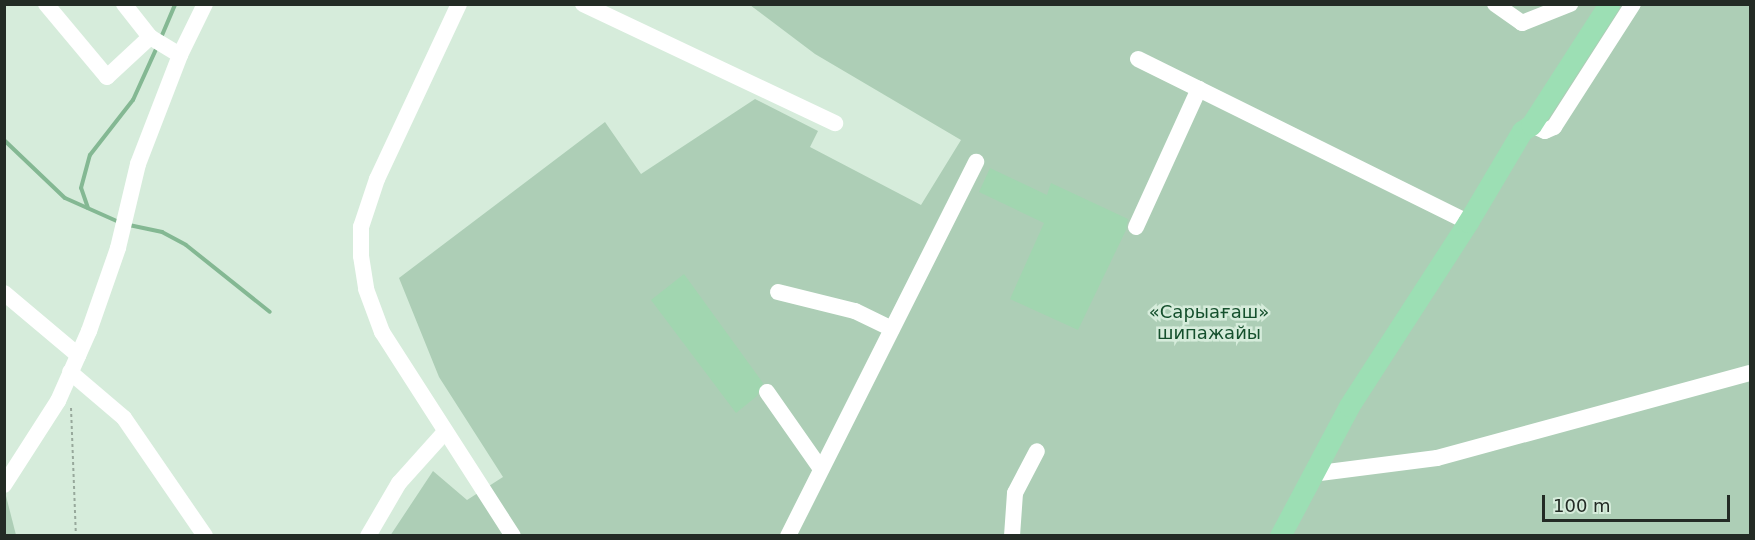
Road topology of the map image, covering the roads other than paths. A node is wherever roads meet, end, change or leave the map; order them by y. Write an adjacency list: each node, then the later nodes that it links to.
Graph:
1 (45, 4): 11 (street)
2 (124, 4): 11 (street)
3 (205, 4): 12 (street)
4 (459, 4): 27 (street)
5 (583, 4): 15 (street)
6 (1495, 4): 10 (street)
7 (1570, 4): 10 (street)
8 (1609, 4): 16 (main road)
9 (1633, 4): 16 (street)
10 (1547, 10)
11 (150, 37): 12 (street)
12 (180, 55): 23 (street)
13 (1138, 59): 14 (street)
14 (1199, 89): 18 (street); 19 (street)
15 (835, 123)
16 (1531, 125): 18 (main road)
17 (976, 162): 22 (street)
18 (1468, 222): 30 (main road)
19 (1136, 227)
20 (778, 292): 22 (street)
21 (4, 293): 23 (street)
22 (892, 329): 29 (street)
23 (78, 355): 24 (street)
24 (70, 372): 31 (street); 32 (street)
25 (1750, 373): 30 (street)
26 (767, 392): 29 (street)
27 (445, 432): 33 (street); 34 (street)
28 (1037, 451): 36 (street)
29 (821, 469): 35 (street)
30 (1312, 474): 37 (main road)
31 (4, 484)
32 (205, 536)
33 (368, 536)
34 (513, 536)
35 (788, 536)
36 (1012, 536)
37 (1280, 536)

